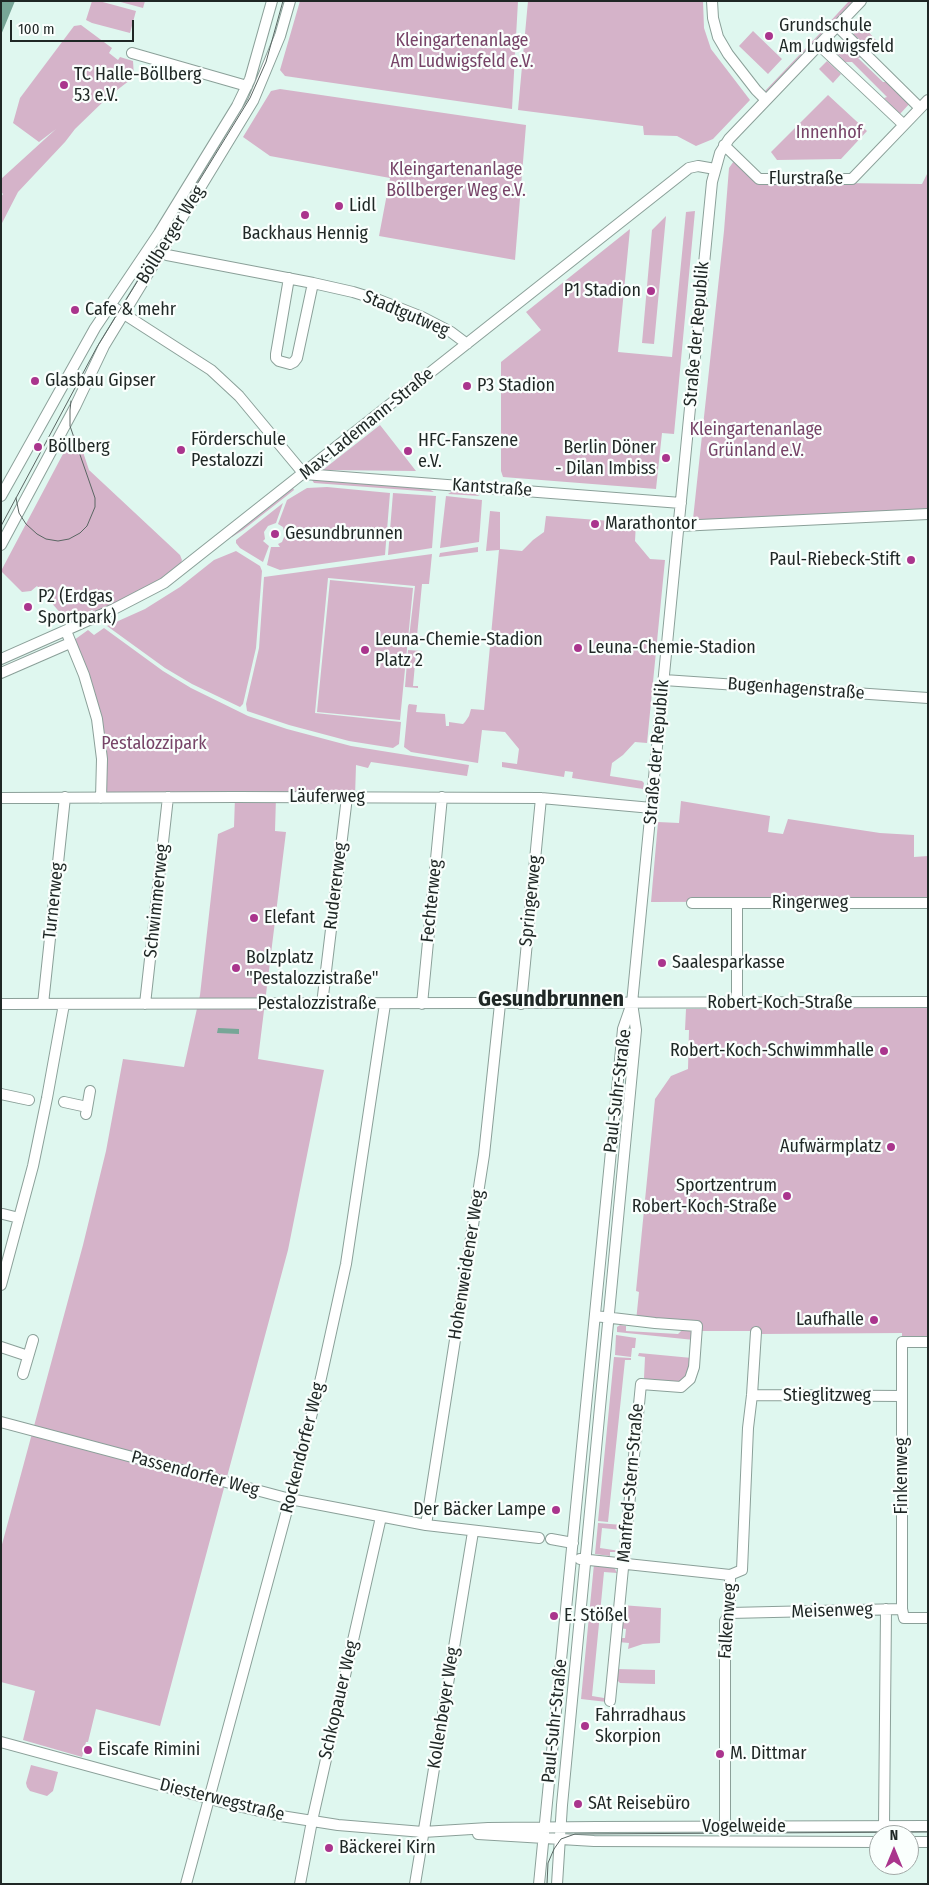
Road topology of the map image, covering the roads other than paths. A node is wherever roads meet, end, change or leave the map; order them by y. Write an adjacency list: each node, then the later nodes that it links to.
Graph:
1 (272, 1): 8 (street, Böllberger Weg)
2 (290, 1): 15 (street, Böllberger Weg)
3 (712, 1): 9 (street)
4 (861, 1): 5 (street)
5 (837, 26): 6 (street); 11 (street)
6 (819, 45): 9 (street); 12 (street)
7 (132, 53): 8 (street)
8 (247, 86): 18 (street, Böllberger Weg)
9 (766, 100): 13 (street)
10 (928, 100): 11 (street, Flurstraße)
11 (920, 108): 12 (street, Flurstraße)
12 (904, 125): 13 (street, Flurstraße)
13 (724, 145): 14 (street, Straße der Republik)
14 (715, 169): 20 (street, Max-Lademann-Straße); 23 (street, Straße der Republik)
15 (161, 251): 16 (street, Stadtgutweg); 19 (street, Böllberger Weg)
16 (290, 278): 17 (street, Stadtgutweg); 17 (street)
17 (313, 283): 20 (street, Stadtgutweg)
18 (110, 304): 19 (street); 22 (street, Böllberger Weg)
19 (123, 313): 21 (street); 26 (street, Böllberger Weg)
20 (467, 344): 21 (street, Max-Lademann-Straße)
21 (304, 474): 23 (street, Kantstraße); 27 (street, Max-Lademann-Straße)
22 (1, 496)
23 (681, 503): 25 (street, Straße der Republik)
24 (928, 514): 25 (street)
25 (679, 526): 31 (street, Straße der Republik)
26 (1, 545)
27 (66, 631): 28 (street); 29 (street, Max-Lademann-Straße)
28 (70, 642): 30 (street); 38 (street)
29 (1, 659)
30 (1, 673)
31 (664, 680): 32 (street, Bugenhagenstraße); 40 (street, Straße der Republik)
32 (928, 698)
33 (65, 797): 37 (street, Läuferweg); 38 (street, Läuferweg); 48 (street, Turnerweg)
34 (168, 797): 35 (street, Läuferweg); 38 (street, Läuferweg); 50 (street, Schwimmerweg)
35 (347, 797): 36 (street, Läuferweg); 51 (street, Rudererweg)
36 (442, 797): 39 (street, Läuferweg); 53 (street, Fechterweg)
37 (1, 798)
38 (101, 798)
39 (541, 798): 40 (street, Läuferweg); 55 (street, Springerweg)
40 (652, 808): 44 (street, Straße der Republik)
41 (692, 902): 42 (street, Ringerweg)
42 (737, 903): 43 (street, Ringerweg); 46 (street)
43 (928, 903)
44 (632, 1002): 46 (street, Robert-Koch-Straße); 55 (street, Pestalozzistraße); 62 (street, Paul-Suhr-Straße); 63 (street, Paul-Suhr-Straße)
45 (928, 1002): 46 (street, Robert-Koch-Straße)
46 (737, 1003)
47 (1, 1004): 48 (street, Pestalozzistraße)
48 (44, 1004): 49 (street, Pestalozzistraße)
49 (64, 1004): 50 (street, Pestalozzistraße); 58 (street)
50 (145, 1004): 51 (street, Pestalozzistraße)
51 (322, 1004): 52 (street, Pestalozzistraße)
52 (385, 1004): 53 (street, Pestalozzistraße); 73 (street, Rockendorfer Weg)
53 (422, 1004): 54 (street, Pestalozzistraße)
54 (500, 1004): 55 (street, Pestalozzistraße); 75 (street, Hohenweidener Weg)
55 (521, 1004)
56 (90, 1091): 58 (street)
57 (1, 1094): 58 (street)
58 (47, 1101): 60 (street)
59 (3, 1214): 60 (street)
60 (20, 1218): 61 (street)
61 (1, 1285)
62 (594, 1316): 63 (street, Manfred-Stern-Straße); 79 (street, Paul-Suhr-Straße)
63 (610, 1318): 81 (street, Paul-Suhr-Straße); 82 (street, Manfred-Stern-Straße)
64 (756, 1332): 70 (street, Falkenweg)
65 (33, 1340): 68 (street)
66 (928, 1342): 71 (street, Finkenweg)
67 (1, 1347): 68 (street)
68 (28, 1356): 69 (street)
69 (23, 1374)
70 (752, 1395): 71 (street, Stieglitzweg); 83 (street, Falkenweg)
71 (902, 1396): 85 (street, Finkenweg)
72 (1, 1422): 73 (street, Passendorfer Weg)
73 (290, 1499): 74 (street, Passendorfer Weg); 90 (street, Rockendorfer Weg)
74 (381, 1517): 75 (street, Passendorfer Weg); 91 (street, Schkopauer Weg)
75 (426, 1526): 76 (street, Passendorfer Weg)
76 (473, 1532): 77 (street, Passendorfer Weg); 96 (street, Kollenbeyer Weg)
77 (539, 1538)
78 (551, 1539): 79 (street)
79 (573, 1543): 80 (street, Paul-Suhr-Straße)
80 (571, 1558): 81 (street); 97 (street, Paul-Suhr-Straße)
81 (585, 1560): 82 (street); 94 (street, Paul-Suhr-Straße)
82 (624, 1565): 83 (street); 88 (street, Manfred-Stern-Straße)
83 (730, 1575): 86 (street, Falkenweg)
84 (886, 1609): 85 (street, Meisenweg); 86 (street, Meisenweg); 92 (street)
85 (902, 1609): 87 (street, Meisenweg)
86 (730, 1614): 95 (street, Falkenweg)
87 (928, 1618)
88 (610, 1701)
89 (1, 1742): 90 (street, Diesterwegstraße)
90 (208, 1799): 91 (street, Diesterwegstraße); 100 (street, Rockendorfer Weg)
91 (312, 1821): 96 (street, Diesterwegstraße); 101 (street, Schkopauer Weg)
92 (884, 1825)
93 (869, 1826): 95 (street, Vogelweide)
94 (560, 1828): 95 (street, Vogelweide); 97 (street, Diesterwegstraße); 98 (street, Paul-Suhr-Straße)
95 (725, 1828)
96 (423, 1832): 97 (street, Diesterwegstraße); 102 (street, Kollenbeyer Weg)
97 (544, 1833): 98 (street, Vogelweide); 103 (street, Paul-Suhr-Straße)
98 (560, 1839): 99 (street, Vogelweide); 104 (street, Paul-Suhr-Straße)
99 (869, 1842)
100 (186, 1884)
101 (300, 1884)
102 (415, 1884)
103 (539, 1884)
104 (557, 1884)

